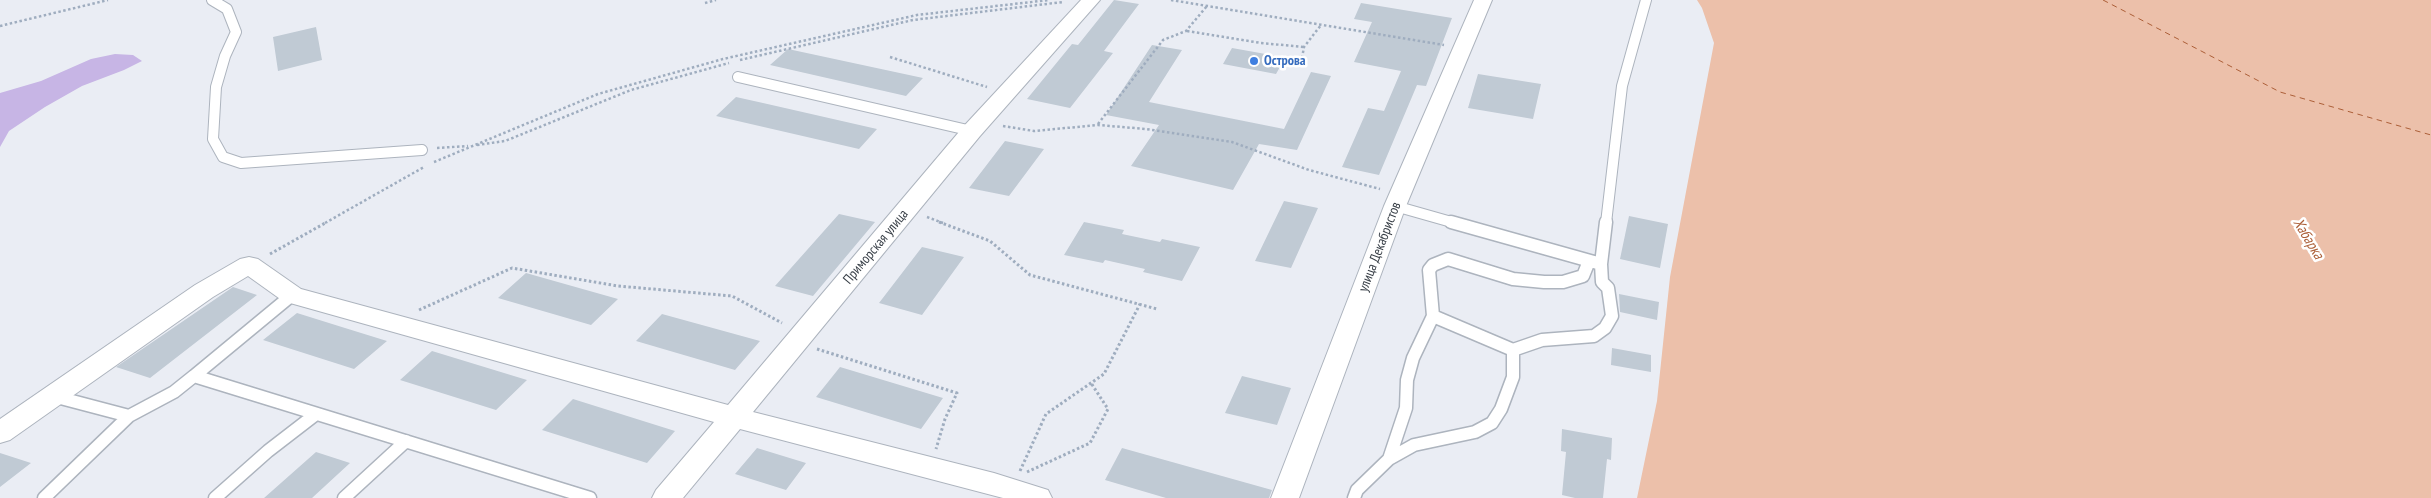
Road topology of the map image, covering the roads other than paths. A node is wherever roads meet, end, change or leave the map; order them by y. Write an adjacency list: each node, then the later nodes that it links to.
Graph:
1 (212, 0): 7 (lane)
2 (1091, 0): 6 (street, Приморская улица)
3 (1483, 0): 8 (street, улица Декабристов)
4 (1646, 0): 9 (lane)
5 (738, 77): 6 (lane)
6 (976, 127): 17 (street, Приморская улица)
7 (422, 150)
8 (1398, 200): 9 (lane); 29 (street, улица Декабристов)
9 (1595, 262): 11 (lane); 12 (lane)
10 (292, 295): 13 (lane); 14 (street); 17 (street)
11 (1433, 316): 12 (lane); 20 (lane)
12 (1513, 350): 20 (lane)
13 (194, 376): 15 (lane); 16 (lane)
14 (51, 395): 16 (lane); 18 (street)
15 (316, 414): 19 (lane); 24 (lane)
16 (129, 416): 23 (lane)
17 (734, 416): 21 (street); 27 (street, Приморская улица)
18 (0, 433)
19 (406, 441): 22 (lane); 25 (lane)
20 (1389, 459): 30 (lane)
21 (990, 491): 28 (street)
22 (555, 493): 26 (lane)
23 (44, 498)
24 (215, 498)
25 (344, 498)
26 (590, 498)
27 (666, 498)
28 (1038, 498)
29 (1285, 498)
30 (1354, 498)

